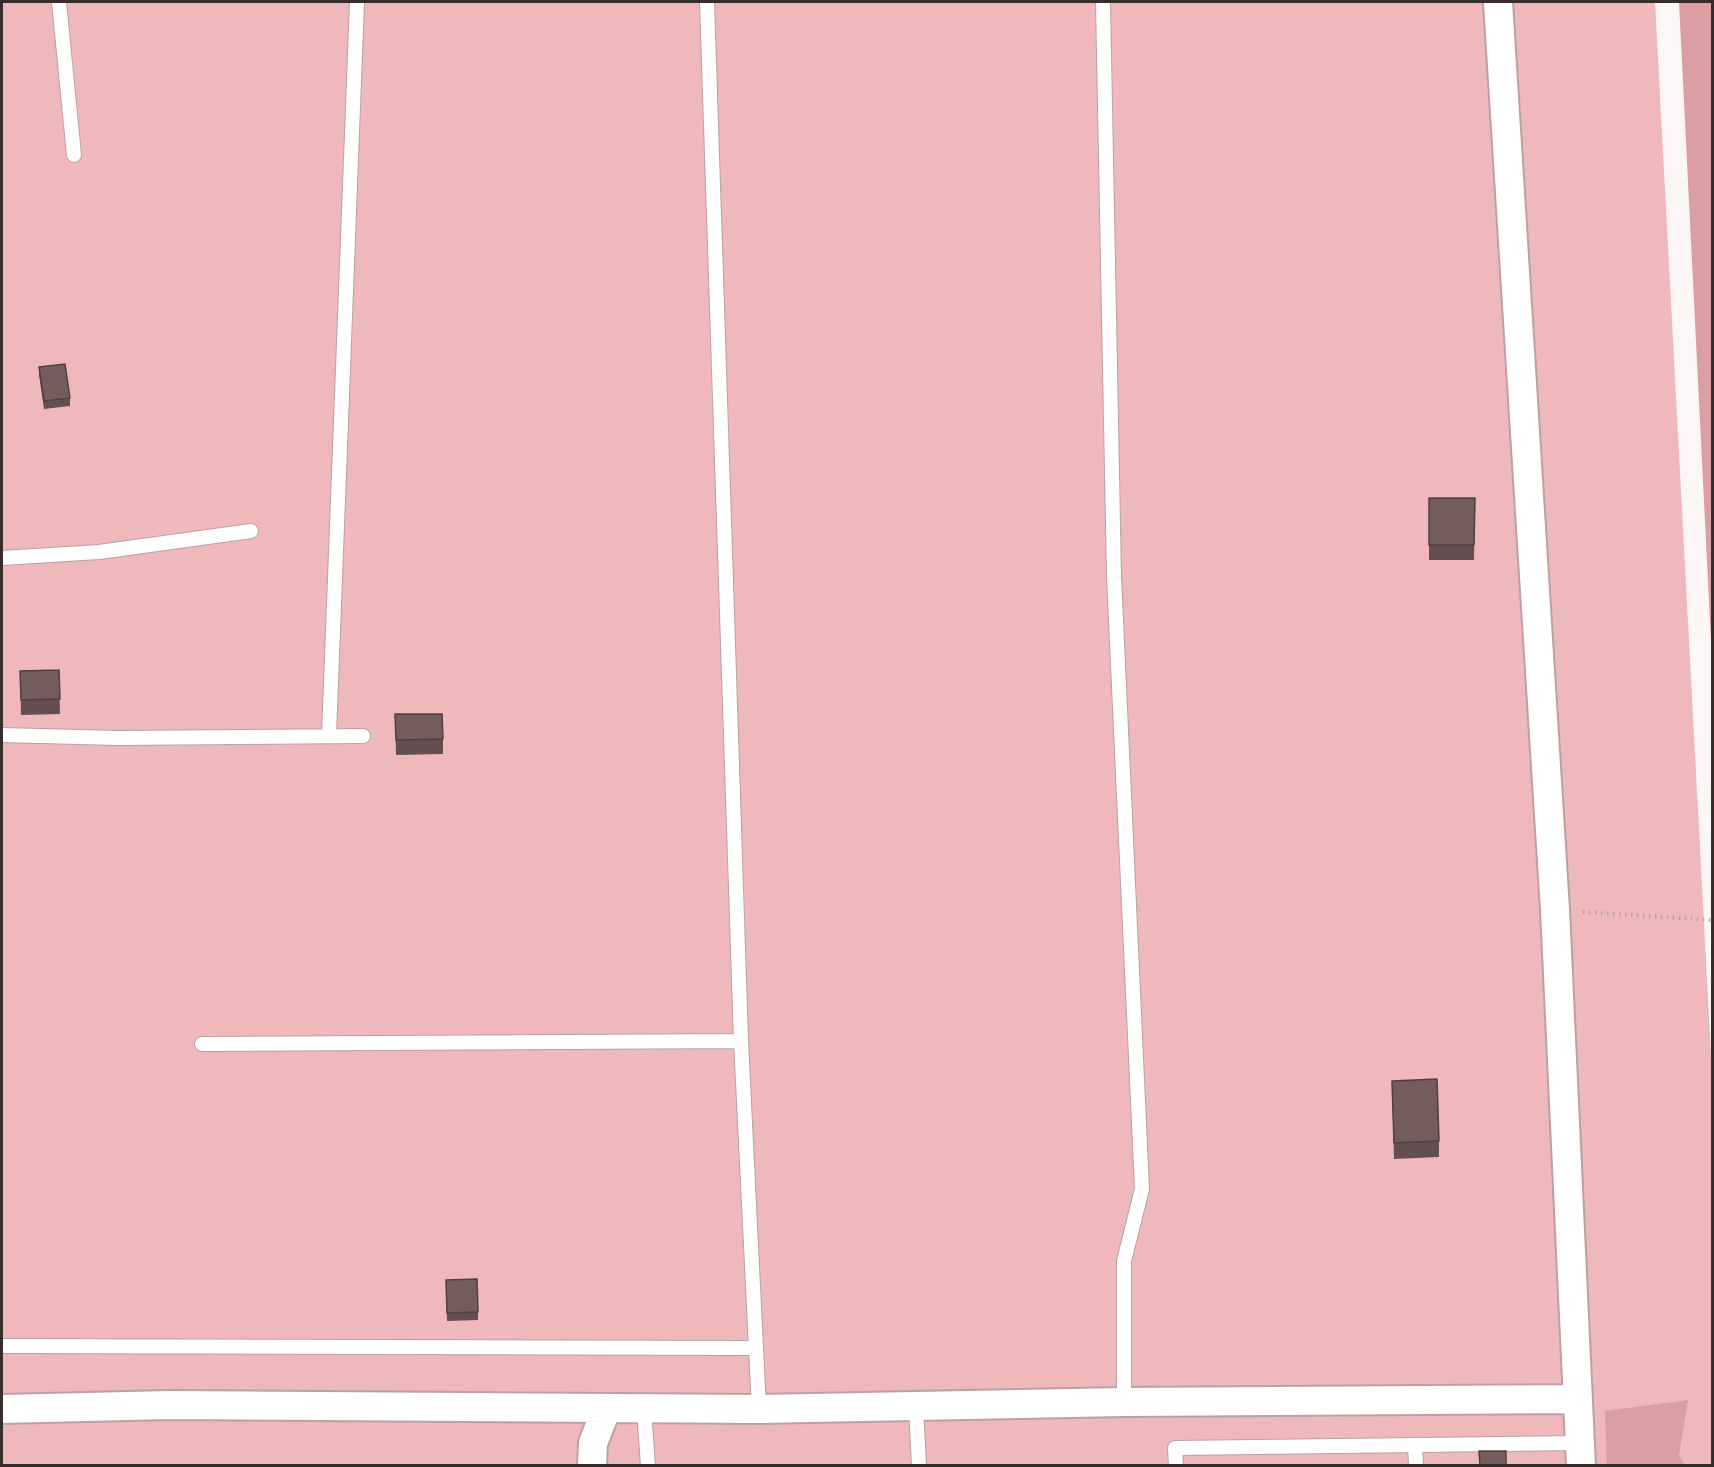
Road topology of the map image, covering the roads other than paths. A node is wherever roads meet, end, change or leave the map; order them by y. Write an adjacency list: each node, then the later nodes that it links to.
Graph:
1 (59, 2): 6 (lane)
2 (357, 2): 10 (lane)
3 (707, 2): 12 (lane)
4 (1103, 2): 17 (lane)
5 (1498, 2): 16 (street)
6 (74, 155)
7 (251, 531): 8 (lane)
8 (2, 558)
9 (2, 735): 10 (lane)
10 (329, 735): 11 (lane)
11 (363, 736)
12 (741, 1041): 13 (lane); 15 (lane)
13 (202, 1044)
14 (2, 1346): 15 (lane)
15 (756, 1348): 20 (lane)
16 (1577, 1399): 17 (street); 24 (street)
17 (1124, 1402): 18 (street)
18 (916, 1406): 20 (street); 27 (lane)
19 (2, 1409): 21 (street)
20 (759, 1409): 22 (street)
21 (606, 1410): 22 (street); 25 (street)
22 (644, 1410): 26 (lane)
23 (1414, 1445): 24 (lane); 28 (lane); 29 (lane)
24 (1580, 1454)
25 (592, 1466)
26 (648, 1466)
27 (919, 1466)
28 (1176, 1466)
29 (1416, 1466)

